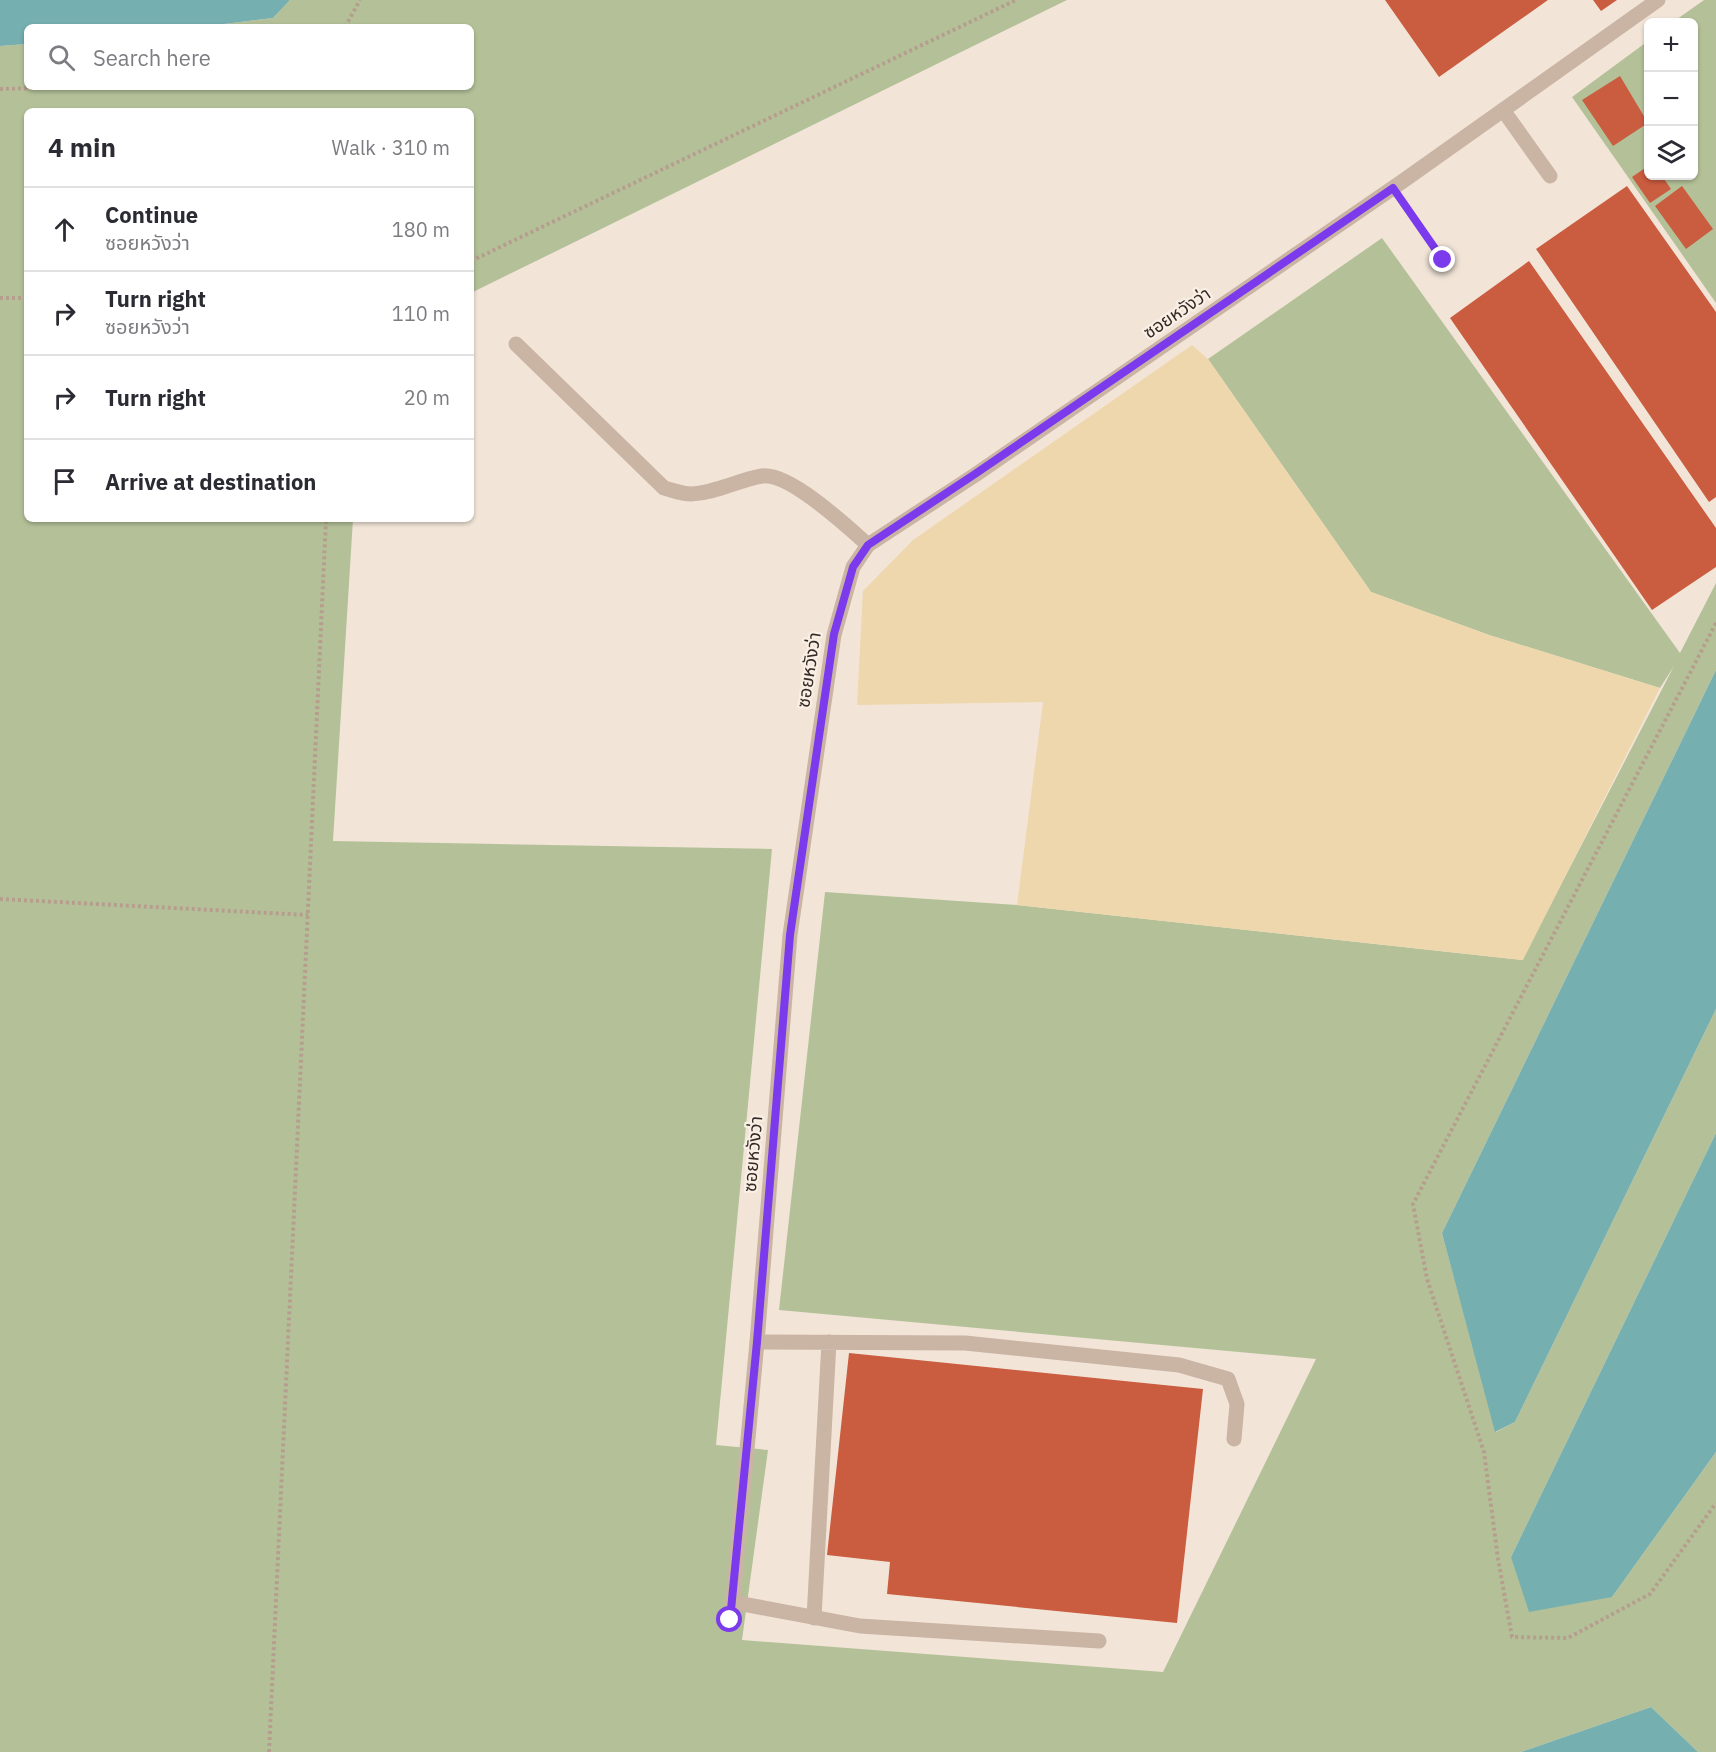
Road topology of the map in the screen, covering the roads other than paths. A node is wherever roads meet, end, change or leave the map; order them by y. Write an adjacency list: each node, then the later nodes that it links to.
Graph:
1 (1658, 0): 2 (street, ซอยหวังว่า)
2 (1503, 110): 3 (street); 5 (street, ซอยหวังว่า)
3 (1550, 176)
4 (516, 344): 5 (street)
5 (868, 545): 6 (street, ซอยหวังว่า)
6 (757, 1342): 7 (street); 9 (street, ซอยหวังว่า)
7 (830, 1342): 8 (street); 10 (street)
8 (1234, 1439)
9 (732, 1602): 10 (street); 11 (street, ซอยหวังว่า)
10 (813, 1618): 12 (street)
11 (730, 1620)
12 (1099, 1641)

